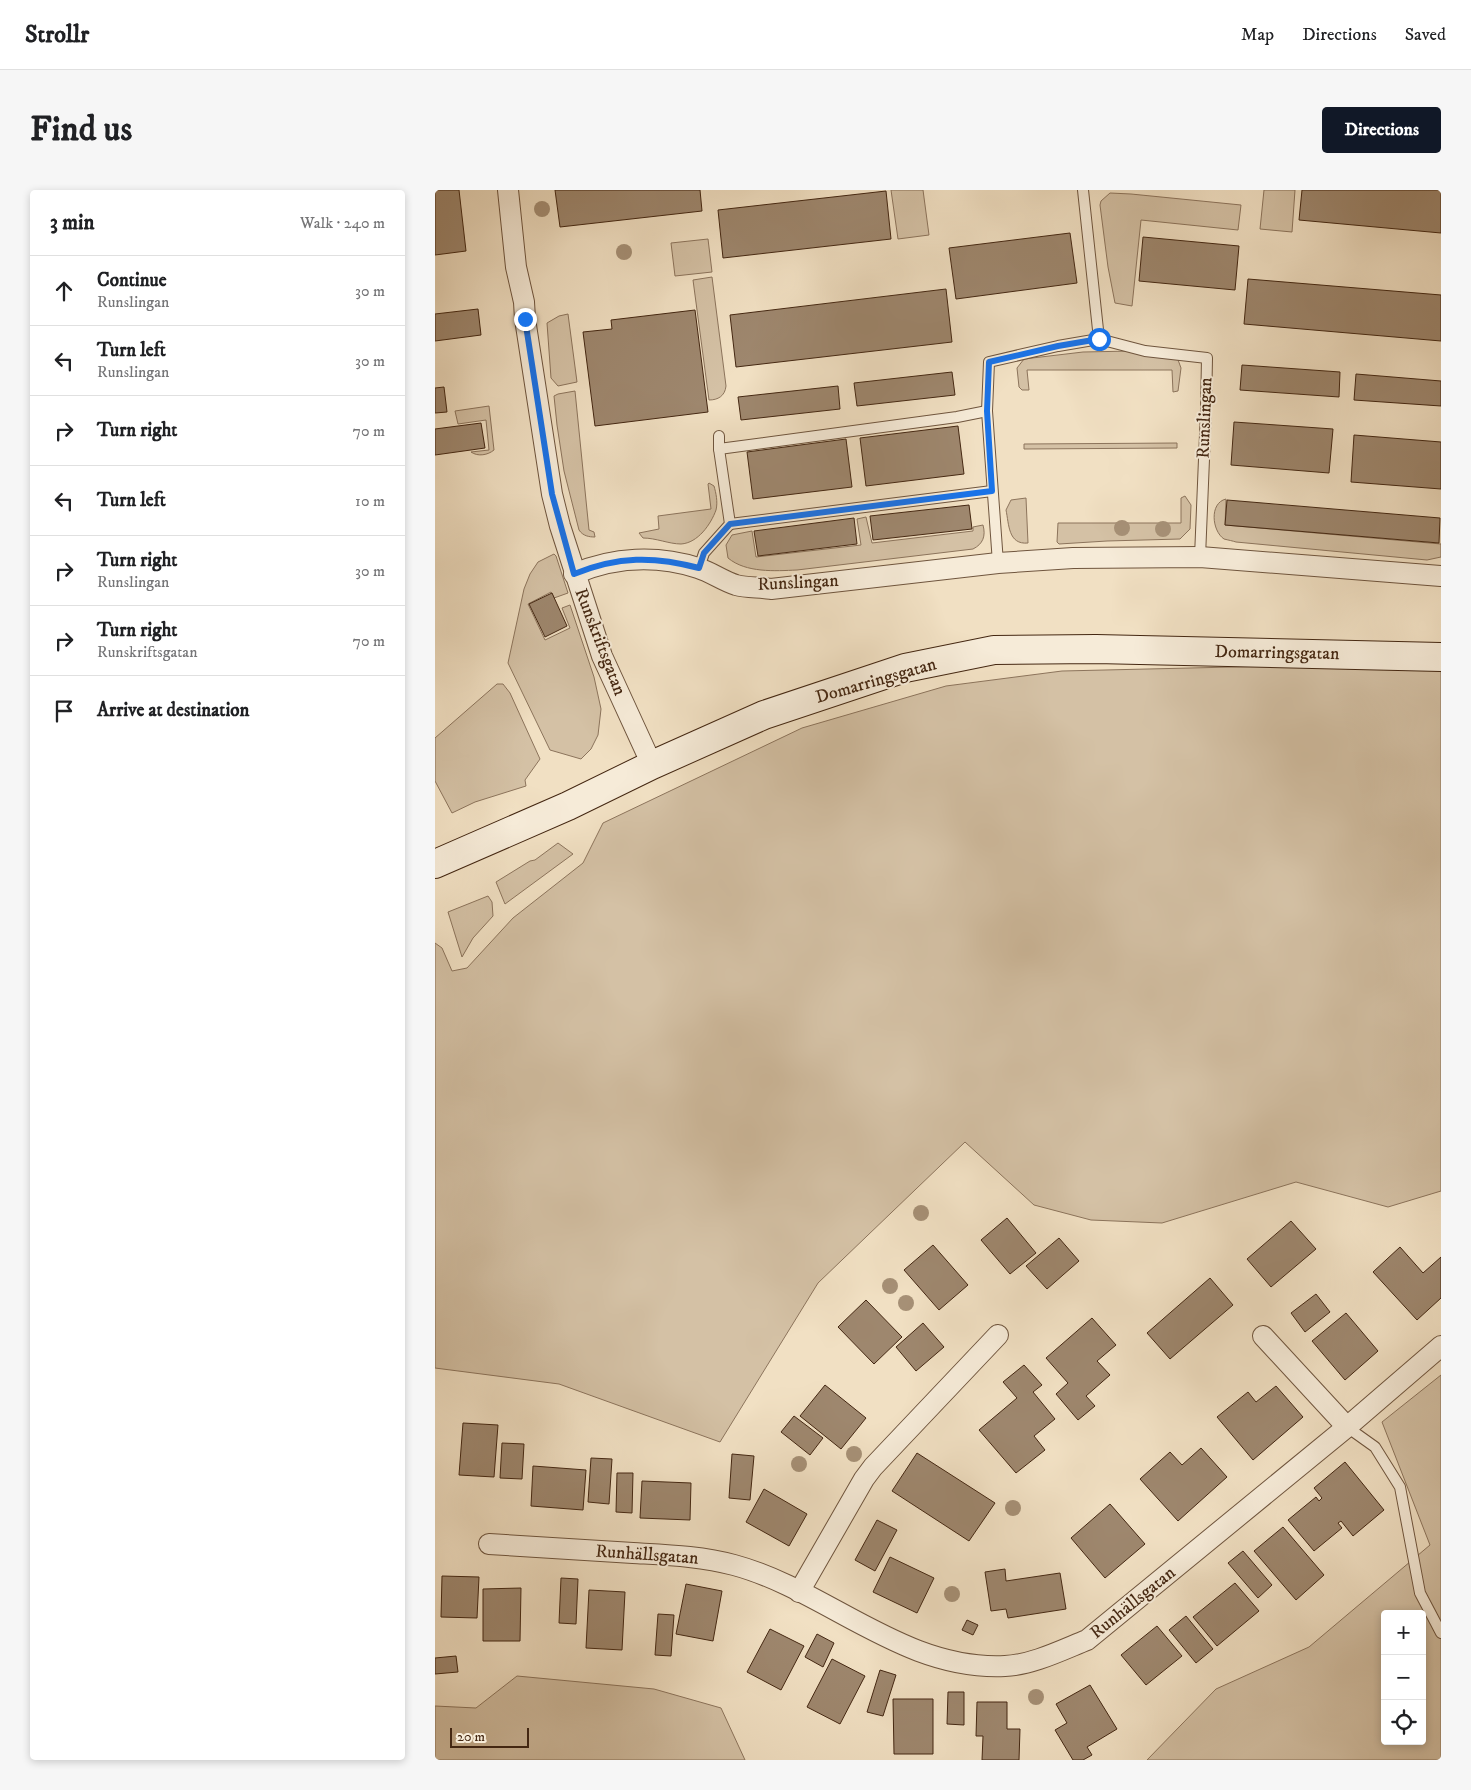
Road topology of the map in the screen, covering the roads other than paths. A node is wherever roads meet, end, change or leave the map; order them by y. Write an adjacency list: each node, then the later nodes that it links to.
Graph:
1 (507, 190): 12 (street, Runskriftsgatan)
2 (1083, 190): 3 (lane)
3 (1099, 339): 4 (lane, Runslingan); 9 (lane, Runslingan)
4 (987, 411): 6 (lane); 7 (lane, Runslingan)
5 (719, 436): 6 (lane)
6 (719, 449): 8 (lane)
7 (992, 491): 8 (lane); 10 (lane, Runslingan)
8 (730, 524): 11 (lane)
9 (1200, 557): 10 (street, Runslingan); 13 (street, Runslingan)
10 (998, 563): 11 (street, Runslingan)
11 (699, 568): 12 (street, Runslingan)
12 (574, 574): 15 (street, Runskriftsgatan)
13 (1441, 576)
14 (1441, 657): 15 (street, Domarringsgatan)
15 (652, 765): 16 (street, Domarringsgatan)
16 (435, 864)
17 (998, 1335): 22 (street)
18 (1263, 1336): 20 (street)
19 (1441, 1346): 20 (street, Runhällsgatan)
20 (1347, 1427): 22 (street, Runhällsgatan); 23 (lane)
21 (489, 1544): 22 (street, Runhällsgatan)
22 (799, 1592)
23 (1441, 1633)

